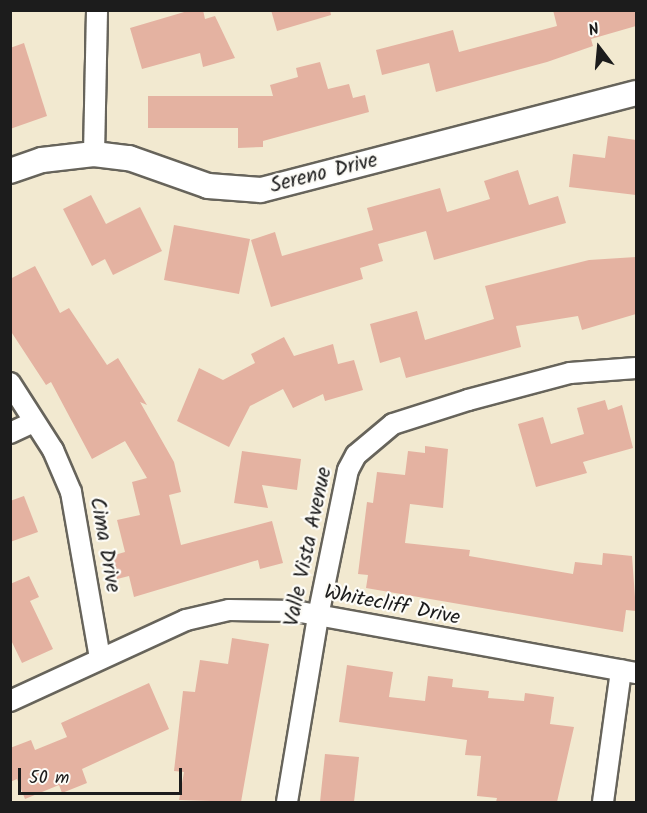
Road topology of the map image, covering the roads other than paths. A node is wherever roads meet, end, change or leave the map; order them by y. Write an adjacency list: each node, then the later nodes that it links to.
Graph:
1 (96, 10): 3 (street)
2 (636, 93): 3 (street, Sereno Drive)
3 (94, 154): 4 (street, Sereno Drive)
4 (10, 171)
5 (636, 368): 9 (street, Valle Vista Avenue)
6 (10, 383): 7 (street, Cima Drive)
7 (34, 422): 8 (street); 10 (street, Cima Drive)
8 (10, 433)
9 (318, 616): 10 (street, Whitecliff Drive); 11 (street, Whitecliff Drive); 13 (street, Valle Vista Avenue)
10 (100, 658): 12 (street, Whitecliff Drive)
11 (629, 672): 14 (street)
12 (10, 701)
13 (287, 802)
14 (603, 802)

